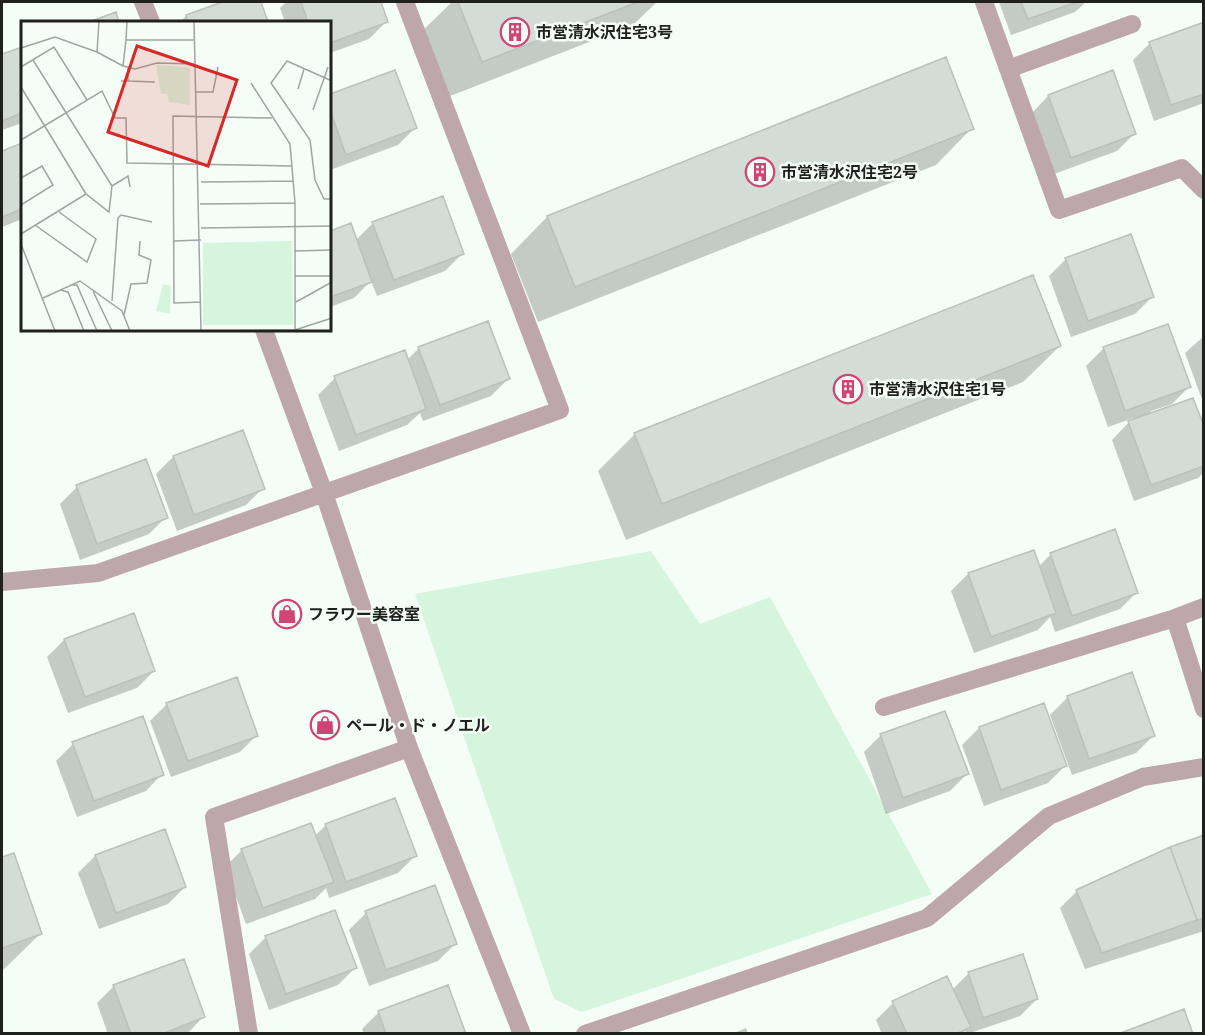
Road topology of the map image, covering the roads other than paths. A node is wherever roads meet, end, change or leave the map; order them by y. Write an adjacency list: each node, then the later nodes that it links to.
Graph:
1 (143, 2): 4 (street)
2 (405, 2): 9 (street)
3 (984, 2): 6 (street)
4 (151, 21)
5 (1132, 24): 6 (street)
6 (1008, 69): 7 (street)
7 (1203, 190)
8 (265, 332): 9 (street)
9 (324, 493): 10 (street); 15 (street)
10 (2, 582)
11 (1203, 607): 12 (street)
12 (1174, 618): 13 (street); 14 (street)
13 (884, 707)
14 (1203, 709)
15 (409, 748): 17 (street); 18 (street)
16 (1203, 767): 19 (street)
17 (249, 1034)
18 (522, 1034)
19 (585, 1034)

